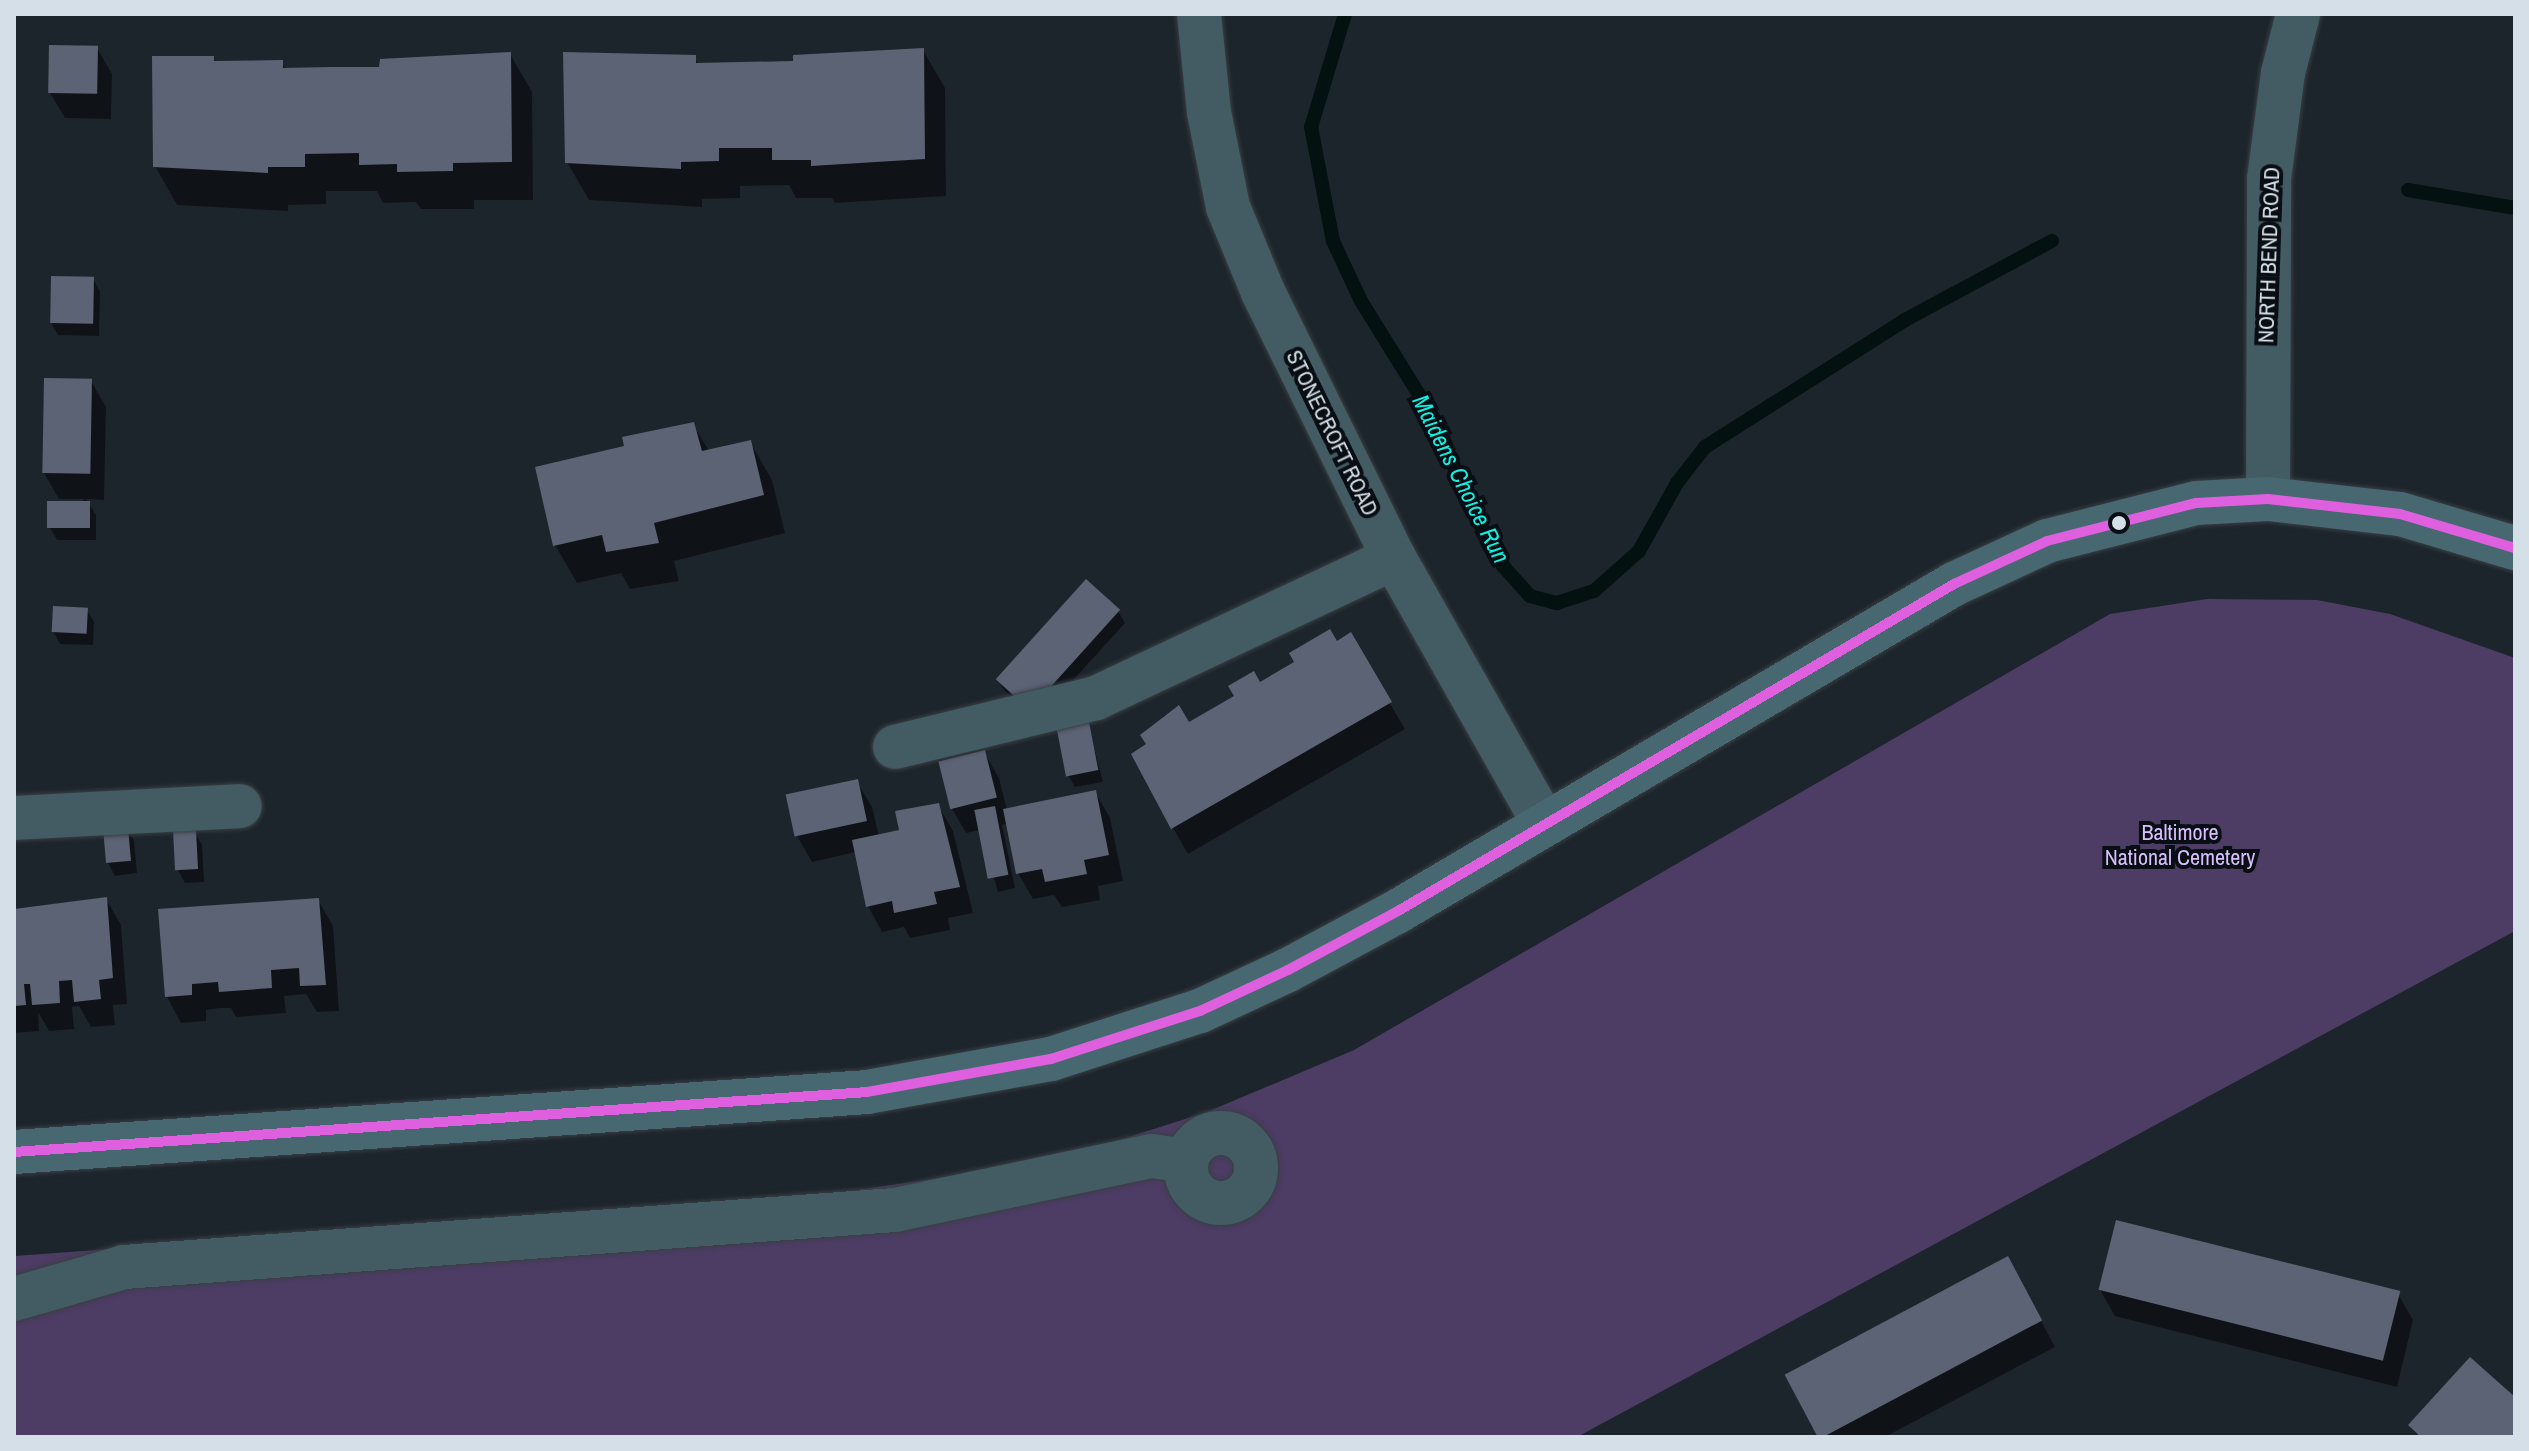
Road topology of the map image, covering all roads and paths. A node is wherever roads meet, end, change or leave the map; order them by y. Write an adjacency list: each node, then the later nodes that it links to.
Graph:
1 (1199, 14): 5 (street, STONECROFT ROAD)
2 (2298, 14): 3 (street, NORTH BEND ROAD)
3 (2268, 499): 4 (main road); 9 (main road)
4 (2515, 548)
5 (1394, 558): 6 (street); 9 (street, STONECROFT ROAD)
6 (895, 747)
7 (240, 806): 8 (street)
8 (14, 818)
9 (1544, 823): 10 (main road)
10 (14, 1152)
11 (1186, 1161): 12 (street)
12 (14, 1299)

